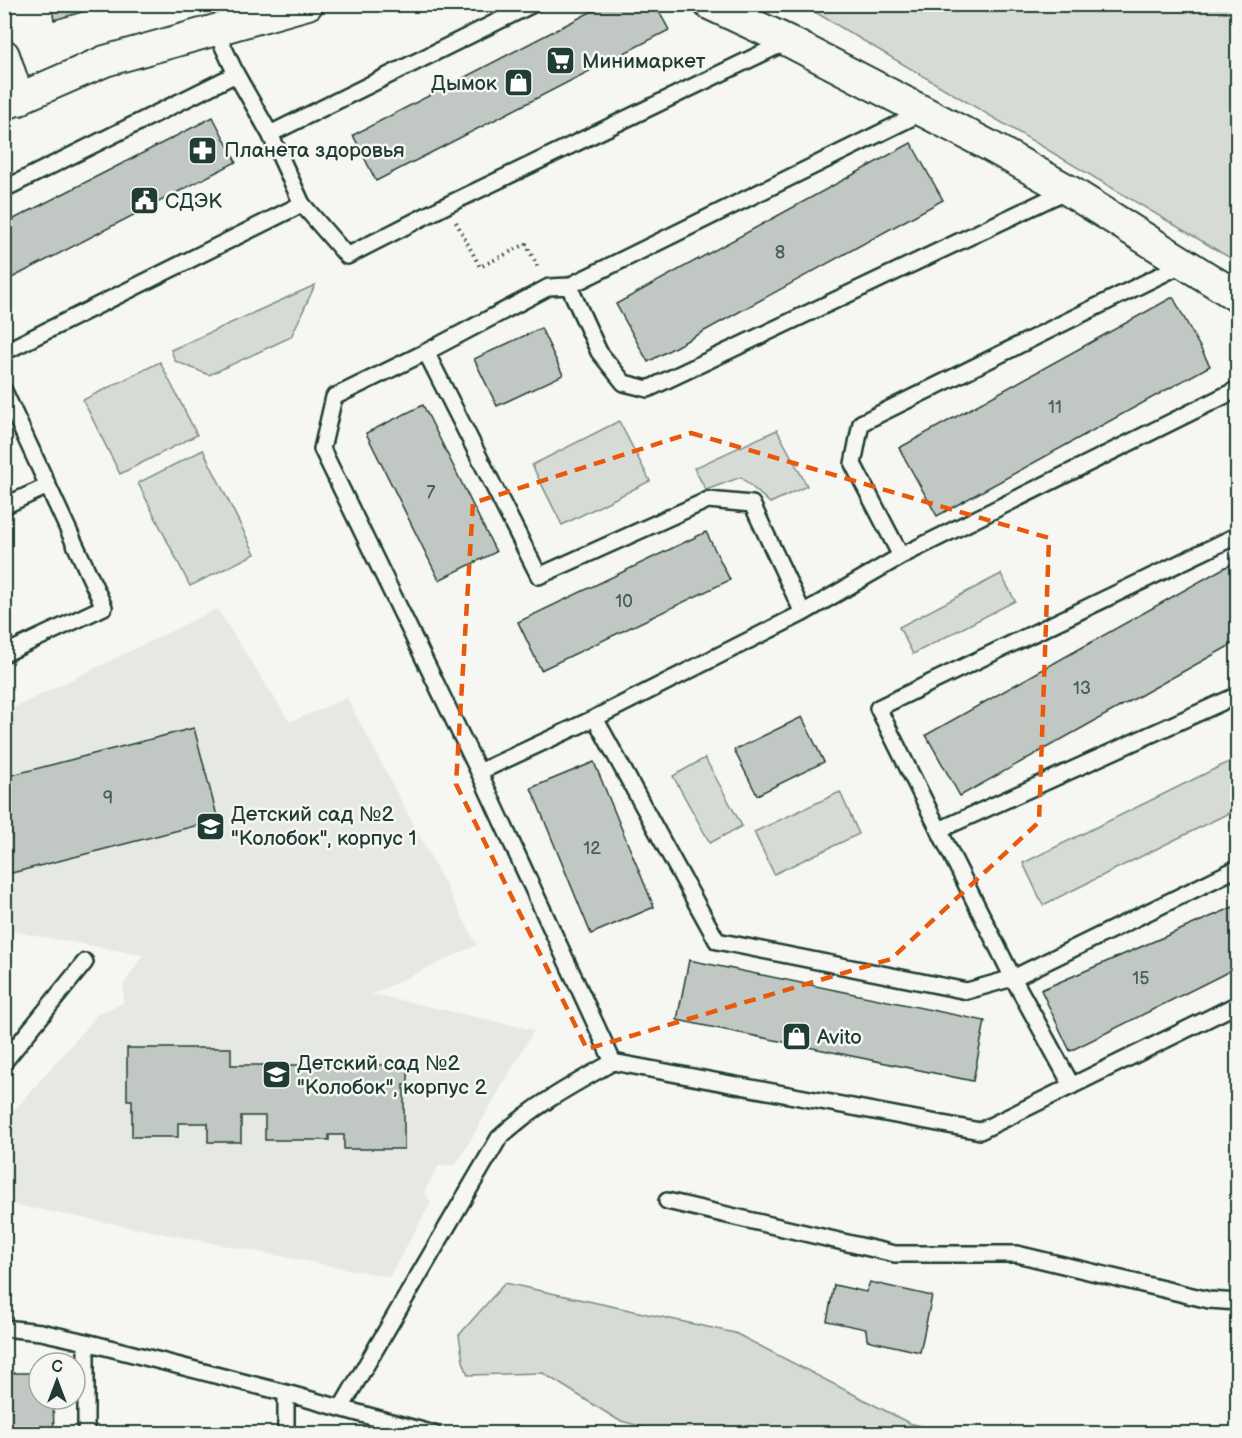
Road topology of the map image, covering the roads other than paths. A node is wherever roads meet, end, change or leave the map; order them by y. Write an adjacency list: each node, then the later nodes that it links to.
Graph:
1 (309, 4): 4 (street)
2 (533, 4): 10 (lane)
3 (709, 4): 5 (street)
4 (215, 29): 7 (lane); 8 (street)
5 (788, 41): 9 (street); 13 (lane)
6 (4, 55): 8 (street)
7 (236, 74): 10 (lane); 11 (lane)
8 (12, 103)
9 (923, 112): 12 (street); 15 (lane)
10 (270, 134): 13 (lane)
11 (4, 189)
12 (1068, 190): 14 (street); 15 (lane)
13 (302, 204): 17 (lane)
14 (1185, 263): 16 (street); 24 (lane)
15 (569, 286): 18 (lane)
16 (1238, 297)
17 (4, 352)
18 (426, 352): 25 (lane); 29 (lane)
19 (1238, 389): 24 (lane)
20 (4, 391): 21 (lane)
21 (48, 486): 22 (lane); 26 (lane)
22 (4, 506)
23 (1238, 535): 30 (lane)
24 (902, 556): 25 (lane)
25 (803, 613): 28 (lane)
26 (4, 654)
27 (1238, 695): 30 (lane)
28 (595, 718): 29 (lane); 33 (lane)
29 (479, 772): 36 (lane)
30 (939, 830): 33 (lane)
31 (1238, 868): 33 (lane)
32 (85, 962): 35 (lane)
33 (1013, 978): 37 (lane)
34 (1238, 1005): 37 (lane)
35 (4, 1062)
36 (613, 1062): 37 (lane); 43 (lane)
37 (1072, 1086)
38 (667, 1201): 39 (lane)
39 (1238, 1302)
40 (4, 1328): 41 (lane)
41 (86, 1342): 42 (lane); 44 (lane)
42 (286, 1393): 43 (lane); 45 (lane)
43 (341, 1408): 46 (lane)
44 (86, 1434)
45 (286, 1434)
46 (434, 1434)

